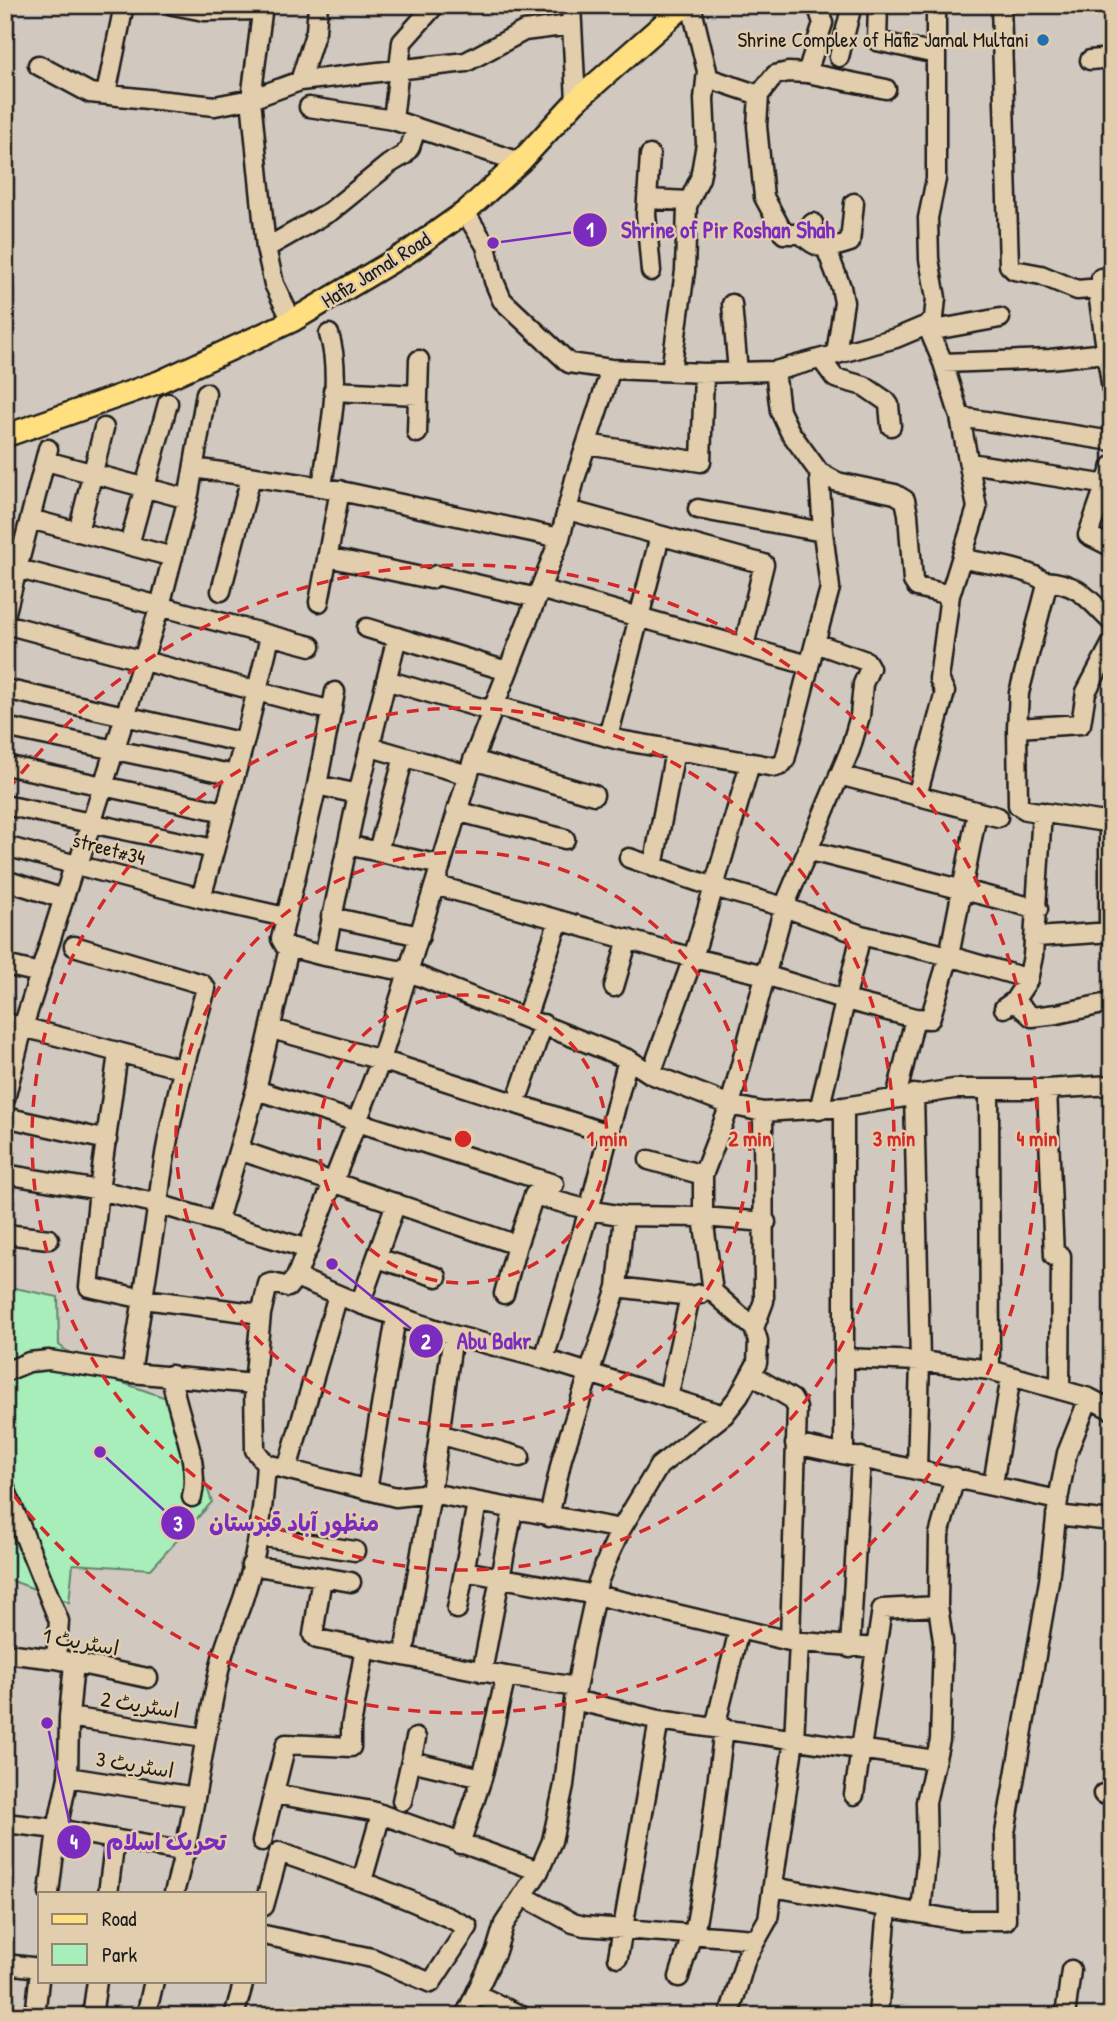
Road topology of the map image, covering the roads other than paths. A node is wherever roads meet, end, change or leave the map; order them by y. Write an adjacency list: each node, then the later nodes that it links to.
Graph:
1 (124, 5): 25 (street)
2 (173, 5): 13 (street)
3 (318, 5): 23 (street)
4 (435, 5): 20 (street)
5 (571, 5): 14 (street)
6 (685, 5): 28 (main road, Hafiz Jamal Road)
7 (691, 5): 22 (street)
8 (817, 5): 21 (street)
9 (852, 5): 16 (street)
10 (878, 5): 15 (street)
11 (936, 5): 15 (street)
12 (1001, 5): 41 (street)
13 (263, 8): 27 (street)
14 (571, 25): 20 (street); 28 (street)
15 (936, 54): 45 (street)
16 (839, 57)
17 (1112, 58): 18 (street)
18 (1090, 60)
19 (38, 65): 25 (street)
20 (399, 70): 23 (street); 30 (street)
21 (807, 73): 24 (street); 26 (street)
22 (708, 78): 26 (street); 35 (street)
23 (300, 81): 27 (street)
24 (886, 89)
25 (106, 94): 27 (street)
26 (759, 95): 39 (street)
27 (251, 99): 38 (street)
28 (576, 101): 33 (main road, Hafiz Jamal Road)
29 (309, 107): 30 (street)
30 (393, 120): 31 (street)
31 (416, 129): 33 (street); 38 (street)
32 (650, 155): 34 (street)
33 (520, 162): 37 (main road, Hafiz Jamal Road)
34 (647, 199): 35 (street); 40 (street)
35 (689, 201): 52 (street)
36 (854, 203): 39 (street)
37 (465, 212): 44 (main road, Hafiz Jamal Road); 51 (street)
38 (267, 248): 44 (street)
39 (826, 248): 48 (street)
40 (651, 271)
41 (1106, 282): 47 (street)
42 (732, 304): 54 (street)
43 (1000, 318): 45 (street)
44 (292, 321): 65 (main road, Hafiz Jamal Road)
45 (928, 328): 48 (street); 50 (street)
46 (329, 334): 57 (street)
47 (1105, 353): 50 (street); 56 (street)
48 (829, 357): 53 (street); 62 (street)
49 (419, 360): 59 (street)
50 (943, 363): 61 (street)
51 (611, 369): 52 (street); 67 (street)
52 (671, 371): 55 (street)
53 (775, 371): 54 (street); 71 (street)
54 (738, 372): 55 (street)
55 (704, 373): 67 (street)
56 (1112, 390)
57 (333, 391): 59 (street); 76 (street)
58 (206, 393): 70 (street)
59 (418, 395): 64 (street)
60 (168, 403): 75 (street)
61 (960, 417): 66 (street); 68 (street)
62 (891, 426)
63 (104, 428): 72 (street)
64 (417, 433)
65 (5, 436)
66 (1112, 440)
67 (587, 444): 80 (street)
68 (970, 464): 74 (street); 90 (street)
69 (1112, 467): 74 (street)
70 (194, 468): 73 (street); 78 (street)
71 (819, 472): 83 (street); 95 (street)
72 (93, 474): 75 (street); 81 (street); 82 (street)
73 (251, 477): 76 (street); 93 (street)
74 (1107, 485): 87 (street)
75 (144, 486): 78 (street); 86 (street)
76 (322, 487): 77 (street)
77 (340, 490): 85 (street); 89 (street)
78 (188, 499): 88 (street)
79 (698, 509): 83 (street)
80 (568, 510): 84 (street); 85 (street)
81 (30, 519): 82 (street); 91 (street)
82 (78, 532): 86 (street)
83 (823, 532): 105 (street)
84 (660, 536): 99 (street); 108 (street)
85 (560, 538): 94 (street)
86 (128, 545): 88 (street)
87 (1112, 547)
88 (173, 557): 97 (street)
89 (327, 557): 94 (street); 96 (street)
90 (962, 559): 92 (street); 95 (street)
91 (19, 569): 97 (street); 98 (street)
92 (1045, 581): 100 (street); 120 (street)
93 (221, 591)
94 (538, 594): 99 (street); 111 (street)
95 (950, 594): 136 (street)
96 (319, 602)
97 (160, 606): 103 (street); 109 (street)
98 (5, 616)
99 (639, 616): 108 (street); 121 (street)
100 (1112, 622)
101 (5, 624): 109 (street)
102 (367, 628): 104 (street)
103 (270, 637): 107 (street); 114 (street)
104 (397, 637): 111 (street); 112 (street)
105 (815, 643): 110 (street); 131 (street)
106 (1112, 643): 120 (street)
107 (311, 646)
108 (744, 646): 110 (street)
109 (142, 661): 114 (street); 118 (street)
110 (808, 665): 127 (street)
111 (507, 671): 116 (street)
112 (386, 680): 116 (street); 123 (street)
113 (5, 689): 118 (street)
114 (256, 691): 117 (street); 122 (street)
115 (335, 692): 117 (street)
116 (492, 708): 121 (street); 129 (street)
117 (332, 711): 133 (street)
118 (125, 717): 122 (street); 124 (street)
119 (5, 727): 124 (street)
120 (1017, 728): 140 (street)
121 (608, 737): 125 (street)
122 (244, 743): 130 (street)
123 (371, 747): 126 (street); 134 (street)
124 (115, 750): 130 (street); 132 (street)
125 (676, 751): 127 (street); 154 (street)
126 (404, 757): 129 (street); 150 (street)
127 (750, 764): 157 (street)
128 (5, 765): 132 (street)
129 (470, 768): 135 (street); 138 (street)
130 (235, 775): 139 (street)
131 (839, 775): 136 (street); 149 (street)
132 (102, 785): 139 (street); 143 (street)
133 (317, 785): 134 (street); 163 (street)
134 (358, 794): 146 (street)
135 (594, 795)
136 (917, 796): 141 (street)
137 (5, 805): 143 (street)
138 (456, 811): 145 (street); 153 (street)
139 (224, 812): 148 (street)
140 (1042, 812): 144 (street); 162 (street)
141 (977, 813): 142 (street); 158 (street)
142 (998, 817)
143 (92, 821): 148 (street); 152 (street)
144 (1111, 822): 166 (street)
145 (565, 839)
146 (347, 845): 150 (street); 164 (street)
147 (5, 846): 152 (street, street#34)
148 (214, 849): 159 (street)
149 (807, 850): 158 (street); 161 (street)
150 (378, 852): 153 (street)
151 (629, 858): 154 (street)
152 (76, 864): 159 (street, street#34); 160 (street)
153 (441, 864): 156 (street)
154 (653, 867): 157 (street)
155 (5, 880): 160 (street)
156 (435, 885): 165 (street); 168 (street)
157 (714, 887): 161 (street); 175 (street)
158 (961, 890): 162 (street); 174 (street)
159 (201, 898): 163 (street, street#34)
160 (64, 900): 178 (street)
161 (784, 907): 167 (street); 179 (street)
162 (1038, 909): 169 (street)
163 (285, 917): 172 (street)
164 (331, 917): 168 (street); 173 (street)
165 (559, 919): 170 (street); 185 (street)
166 (1110, 932): 169 (street)
167 (861, 935): 174 (street); 182 (street)
168 (420, 936): 177 (street)
169 (1036, 937): 183 (street)
170 (628, 939): 175 (street); 181 (street)
171 (74, 946): 191 (street)
172 (289, 948): 173 (street); 187 (street)
173 (324, 956): 177 (street)
174 (949, 956): 180 (street); 184 (street)
175 (693, 958): 179 (street); 192 (street)
176 (5, 965): 178 (street)
177 (409, 971): 185 (street); 190 (street)
178 (40, 973): 186 (street)
179 (765, 975): 182 (street); 200 (street)
180 (1026, 978)
181 (614, 987)
182 (846, 1000): 184 (street); 202 (street)
183 (1112, 1002)
184 (915, 1018): 198 (street)
185 (535, 1021): 189 (street); 197 (street)
186 (14, 1025): 188 (street); 199 (street)
187 (272, 1029): 190 (street); 196 (street)
188 (118, 1053): 191 (street); 207 (street)
189 (628, 1059): 192 (street); 206 (street)
190 (381, 1060): 205 (street); 206 (street)
191 (182, 1069): 215 (street)
192 (651, 1074): 200 (street)
193 (1112, 1085): 195 (street)
194 (989, 1089): 195 (street); 198 (street); 243 (street)
195 (1047, 1089): 251 (street)
196 (256, 1090): 205 (street); 208 (street)
197 (520, 1091)
198 (905, 1096): 201 (street); 242 (street)
199 (5, 1099)
200 (730, 1105): 203 (street); 211 (street)
201 (844, 1107): 202 (street); 240 (street)
202 (819, 1110): 203 (street)
203 (763, 1112): 221 (street)
204 (5, 1117): 207 (street)
205 (356, 1123): 212 (street); 213 (street)
206 (609, 1134): 217 (street)
207 (107, 1140): 214 (street)
208 (239, 1150): 212 (street); 220 (street)
209 (649, 1160): 211 (street)
210 (5, 1174): 214 (street)
211 (704, 1175): 219 (street)
212 (334, 1181): 216 (street); 225 (street)
213 (554, 1184)
214 (99, 1190): 215 (street); 234 (street)
215 (158, 1203): 220 (street); 234 (street)
216 (396, 1203): 224 (street); 226 (street)
217 (589, 1210): 218 (street); 224 (street); 241 (street)
218 (624, 1216): 219 (street); 229 (street)
219 (703, 1217): 221 (street); 230 (street)
220 (218, 1220): 225 (street)
221 (766, 1222): 238 (street)
222 (5, 1234): 223 (street)
223 (49, 1239)
224 (517, 1245): 231 (street)
225 (308, 1249): 227 (street)
226 (377, 1258): 228 (street); 235 (street)
227 (296, 1277): 232 (street); 236 (street)
228 (437, 1277)
229 (617, 1287): 233 (street); 246 (street)
230 (713, 1292): 233 (street); 238 (street)
231 (504, 1294)
232 (338, 1295): 235 (street); 261 (street)
233 (690, 1296): 252 (street)
234 (144, 1299): 236 (street); 245 (street)
235 (360, 1304): 237 (street)
236 (261, 1314): 250 (street)
237 (396, 1317): 239 (street); 266 (street)
238 (754, 1328): 248 (street)
239 (453, 1335): 241 (street); 256 (street)
240 (844, 1358): 242 (street); 258 (street)
241 (544, 1359): 246 (street)
242 (920, 1361): 243 (street); 262 (street)
243 (990, 1370): 249 (street)
244 (5, 1372): 245 (street)
245 (131, 1373): 247 (street)
246 (590, 1374): 252 (street); 272 (street)
247 (172, 1375): 250 (street); 268 (street)
248 (752, 1375): 255 (street); 257 (street)
249 (1011, 1376): 251 (street); 264 (street)
250 (254, 1384): 260 (street)
251 (1060, 1390): 253 (street)
252 (668, 1398): 255 (street)
253 (1089, 1398): 254 (street); 270 (street)
254 (1112, 1410)
255 (724, 1415): 274 (street)
256 (439, 1434): 259 (street); 267 (street)
257 (795, 1444): 258 (street); 287 (street)
258 (852, 1456): 262 (street); 289 (street)
259 (520, 1457)
260 (266, 1464): 261 (street); 275 (street)
261 (287, 1469): 266 (street)
262 (917, 1469): 263 (street)
263 (955, 1477): 264 (street); 283 (street)
264 (993, 1485): 270 (street)
265 (5, 1488): 292 (street)
266 (367, 1490): 267 (street)
267 (430, 1493): 269 (street); 286 (street)
268 (192, 1497)
269 (477, 1503): 271 (street); 278 (street)
270 (1057, 1507): 273 (street); 329 (street)
271 (513, 1510): 272 (street); 280 (street)
272 (549, 1517): 274 (street)
273 (1112, 1521)
274 (621, 1529): 282 (street)
275 (259, 1536): 276 (street); 277 (street)
276 (355, 1551)
277 (251, 1566): 279 (street); 301 (street)
278 (464, 1571): 280 (street); 284 (street)
279 (322, 1577): 281 (street); 288 (street)
280 (500, 1578): 282 (street); 294 (street)
281 (351, 1582)
282 (596, 1595): 285 (street); 297 (street)
283 (939, 1606): 290 (street); 305 (street)
284 (457, 1609)
285 (739, 1630): 287 (street); 300 (street)
286 (406, 1642)
287 (794, 1642): 289 (street); 303 (street)
288 (365, 1648): 294 (street); 309 (street)
289 (850, 1648): 290 (street)
290 (876, 1648): 304 (street)
291 (5, 1653): 292 (street, اسٹریٹ 1)
292 (56, 1659): 293 (street, اسٹریٹ 1)
293 (74, 1663): 296 (street, اسٹریٹ 1); 298 (street)
294 (482, 1672): 295 (street)
295 (506, 1676): 297 (street); 308 (street)
296 (148, 1678)
297 (575, 1693): 299 (street); 320 (street)
298 (69, 1717): 301 (street, اسٹریٹ 2); 307 (street)
299 (659, 1720): 300 (street); 330 (street)
300 (720, 1727): 303 (street); 331 (street)
301 (204, 1738): 311 (street)
302 (415, 1738): 306 (street)
303 (794, 1740): 304 (street); 322 (street)
304 (861, 1749): 305 (street); 310 (street)
305 (935, 1760): 329 (street)
306 (411, 1761): 308 (street); 312 (street)
307 (68, 1777): 311 (street, اسٹریٹ 3); 315 (street)
308 (482, 1778): 318 (street)
309 (274, 1794): 313 (street); 317 (street)
310 (854, 1794)
311 (195, 1797): 319 (street)
312 (402, 1801)
313 (381, 1814): 318 (street); 321 (street)
314 (5, 1823): 315 (street)
315 (57, 1829): 316 (street); 323 (street)
316 (115, 1839): 319 (street); 324 (street)
317 (262, 1841)
318 (460, 1844): 320 (street)
319 (186, 1852): 325 (street)
320 (539, 1871): 326 (street)
321 (362, 1881): 327 (street); 332 (street)
322 (773, 1887): 328 (street); 333 (street)
323 (50, 1892)
324 (108, 1892)
325 (174, 1892)
326 (523, 1896): 330 (street); 343 (street)
327 (266, 1899)
328 (887, 1908): 329 (street); 351 (street)
329 (921, 1912)
330 (623, 1930): 331 (street); 334 (street)
331 (693, 1934): 333 (street); 338 (street)
332 (266, 1935)
333 (755, 1939): 350 (street)
334 (618, 1957)
335 (5, 1964): 336 (street)
336 (38, 1970)
337 (1071, 1970): 352 (street)
338 (680, 1977)
339 (39, 1982): 344 (street)
340 (97, 1982): 345 (street)
341 (154, 1982): 346 (street)
342 (244, 1982): 347 (street)
343 (476, 1994): 348 (street); 349 (street)
344 (35, 2016)
345 (92, 2016)
346 (146, 2016)
347 (234, 2016)
348 (465, 2016)
349 (522, 2016)
350 (729, 2016)
351 (878, 2016)
352 (1065, 2016)

